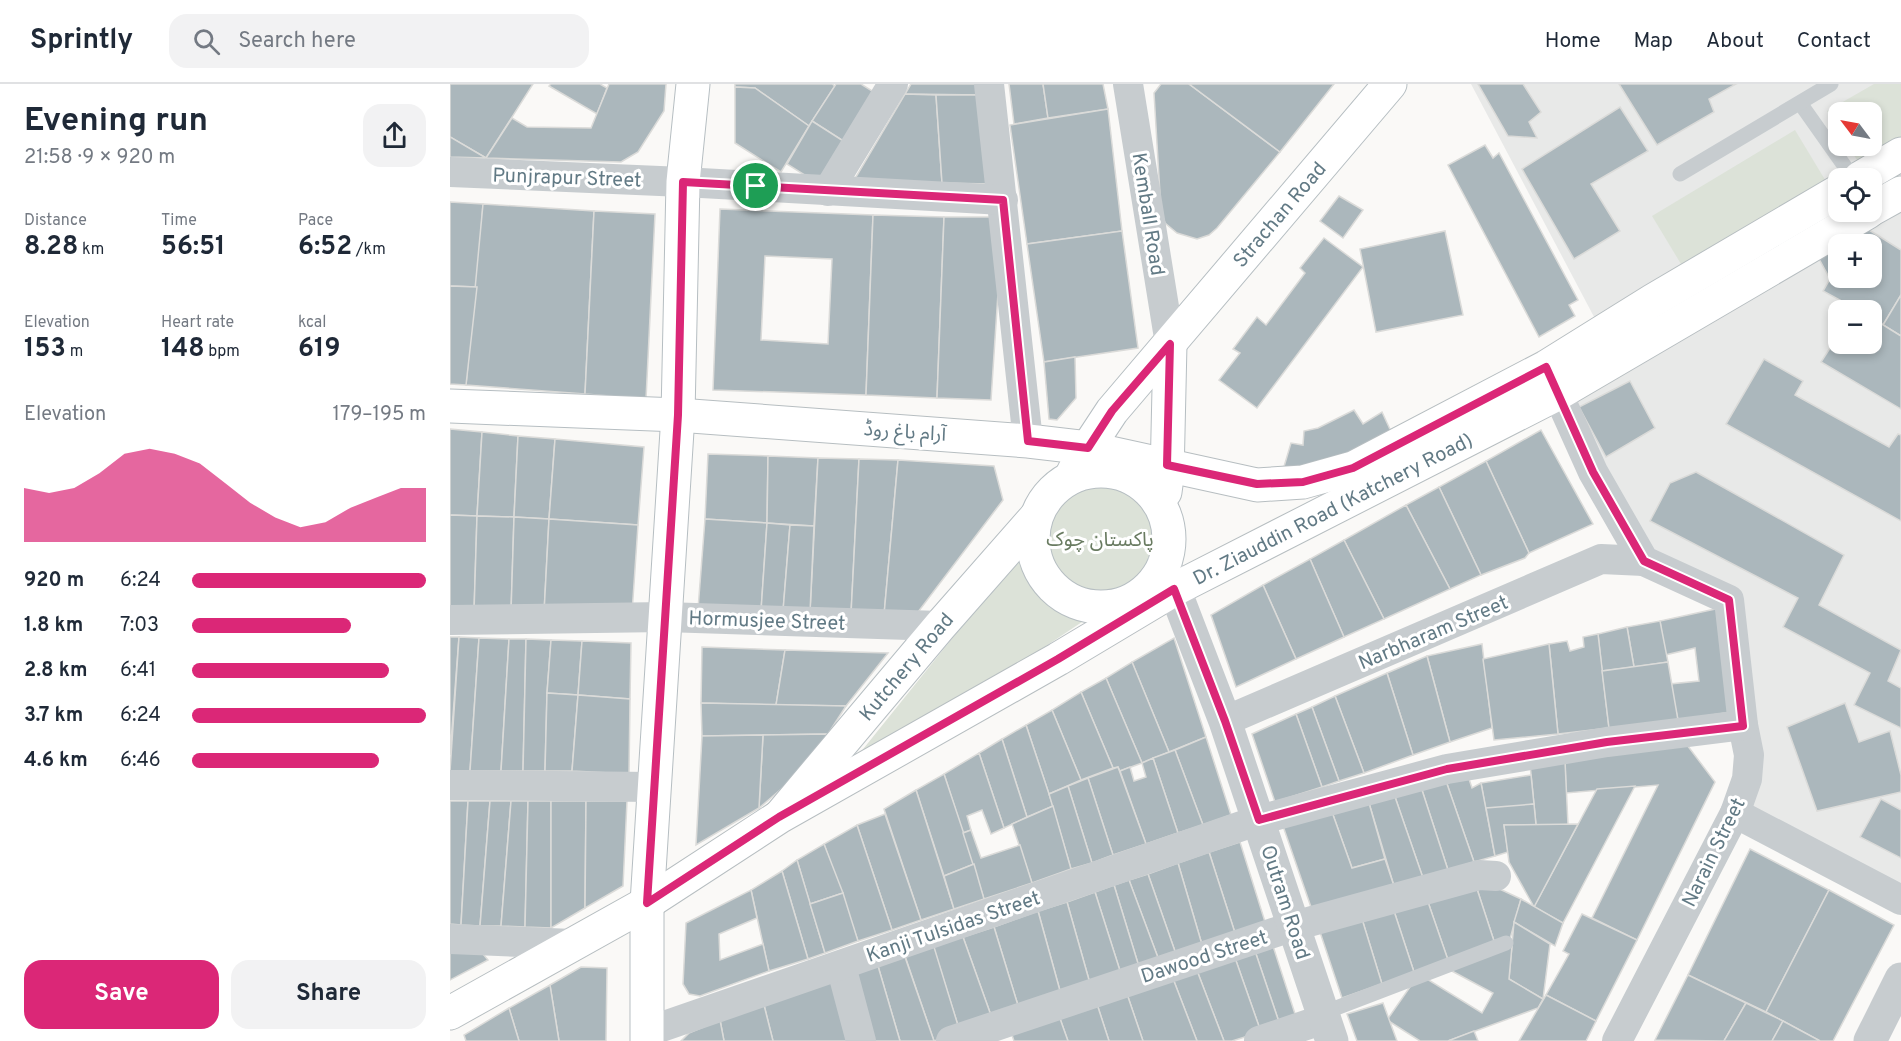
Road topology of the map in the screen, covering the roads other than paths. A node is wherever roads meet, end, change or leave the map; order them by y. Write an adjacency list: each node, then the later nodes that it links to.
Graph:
1 (693, 84): 13 (main road)
2 (893, 84): 14 (street)
3 (989, 84): 17 (street)
4 (1128, 84): 20 (street, Kemball Road)
5 (1390, 84): 20 (main road, Strachan Road)
6 (1831, 84): 7 (lane)
7 (1800, 103): 9 (lane); 12 (lane)
8 (1901, 154): 10 (main road)
9 (1846, 168)
10 (1877, 168)
11 (450, 172): 13 (street, Punjrapur Street)
12 (1680, 174)
13 (683, 182): 14 (street, Punjrapur Street); 23 (main road)
14 (828, 191): 17 (street, Punjrapur Street)
15 (1901, 193): 18 (main road, Dr. Ziauddin Road (Katchery Road))
16 (1828, 197): 21 (main road, Dr. Ziauddin Road (Katchery Road))
17 (1003, 200): 24 (street)
18 (1882, 203)
19 (1848, 222): 21 (main road, Dr. Ziauddin Road (Katchery Road))
20 (1170, 344): 25 (main road, Strachan Road); 26 (main road)
21 (1552, 380): 27 (main road, Dr. Ziauddin Road (Katchery Road)); 31 (street); 32 (main road, Dr. Ziauddin Road (Katchery Road))
22 (450, 406): 23 (main road, آرام باغ روڈ)
23 (678, 415): 24 (main road, آرام باغ روڈ); 33 (main road)
24 (1028, 441): 25 (main road, آرام باغ روڈ)
25 (1088, 448): 26 (main road, آرام باغ روڈ); 28 (main road, Strachan Road)
26 (1167, 465): 27 (main road, آرام باغ روڈ); 29 (main road)
27 (1353, 468)
28 (1071, 477): 29 (main road); 30 (main road)
29 (1162, 508): 32 (main road)
30 (1035, 518): 32 (main road); 35 (main road, Kutchery Road)
31 (1644, 561): 36 (street, Narbharam Street); 37 (street, Narain Street)
32 (1169, 575): 36 (street, Outram Road); 41 (main road, Dr. Ziauddin Road (Katchery Road))
33 (665, 616): 34 (street, Hormusjee Street); 35 (street, Hormusjee Street); 39 (main road)
34 (450, 620)
35 (940, 626): 41 (main road, Kutchery Road)
36 (1225, 721): 42 (street, Outram Road)
37 (1743, 726): 40 (street, Narain Street); 42 (street, Kanji Tulsidas Street)
38 (450, 785): 39 (street)
39 (653, 787): 45 (main road)
40 (1735, 813): 44 (street); 58 (street, Narain Street)
41 (779, 817): 45 (main road, Dr. Ziauddin Road (Katchery Road))
42 (1259, 820): 46 (street, Outram Road); 50 (street, Kanji Tulsidas Street)
43 (1496, 876): 46 (street, Dawood Street)
44 (1901, 900)
45 (647, 903): 49 (main road); 54 (main road)
46 (1294, 926): 53 (street, Outram Road); 56 (street, Dawood Street)
47 (450, 939): 49 (street)
48 (1506, 943): 53 (lane)
49 (572, 944): 52 (main road)
50 (841, 966): 54 (street, Kanji Tulsidas Street); 55 (street)
51 (1901, 979): 59 (street)
52 (450, 1014)
53 (1326, 1024): 57 (street)
54 (647, 1036)
55 (861, 1041)
56 (951, 1041)
57 (1259, 1041)
58 (1617, 1041)
59 (1870, 1041)

